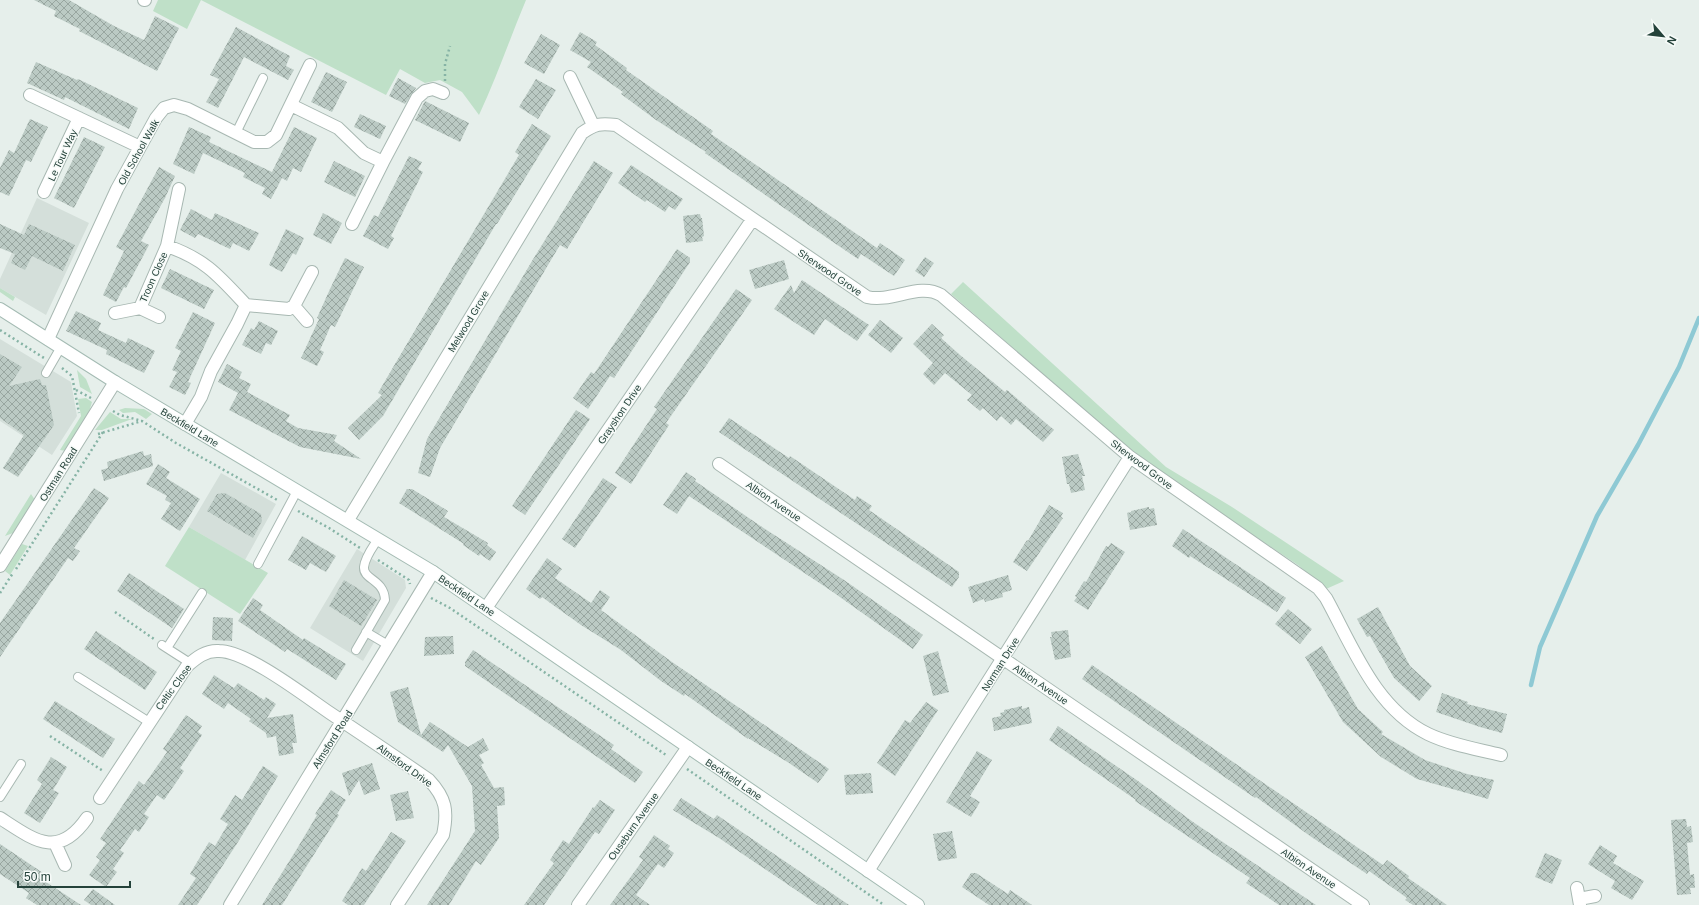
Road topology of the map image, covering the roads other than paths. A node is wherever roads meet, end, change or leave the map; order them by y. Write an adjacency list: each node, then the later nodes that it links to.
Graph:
1 (310, 65): 6 (street, Old School Walk)
2 (570, 77): 8 (street)
3 (263, 78): 9 (lane)
4 (443, 93): 11 (street)
5 (30, 95): 7 (street, Le Tour Way)
6 (291, 105): 9 (street, Old School Walk); 11 (street)
7 (79, 118): 10 (street, Le Tour Way); 13 (street, Le Tour Way)
8 (593, 125): 14 (street); 33 (street, Melwood Grove)
9 (236, 133): 10 (street, Old School Walk)
10 (140, 147): 25 (street, Old School Walk)
11 (383, 162): 15 (street)
12 (179, 189): 16 (street, Troon Close)
13 (44, 192)
14 (752, 220): 30 (street, Sherwood Grove); 40 (street, Grayshon Drive)
15 (352, 224)
16 (167, 246): 18 (street, Troon Close); 20 (street, Troon Close)
17 (312, 272): 19 (street)
18 (246, 305): 19 (street); 29 (street)
19 (294, 306): 24 (street)
20 (140, 308): 22 (street, Troon Close); 23 (street, Troon Close)
21 (0, 309): 25 (street, Beckfield Lane)
22 (115, 314)
23 (158, 317)
24 (307, 321)
25 (48, 339): 26 (street, Beckfield Lane)
26 (61, 347): 27 (lane); 28 (street, Beckfield Lane)
27 (46, 373)
28 (115, 382): 29 (street, Beckfield Lane); 35 (street, Ostman Road)
29 (185, 424): 32 (street, Beckfield Lane)
30 (1130, 457): 44 (street, Norman Drive); 50 (street, Sherwood Grove)
31 (719, 464): 44 (street, Albion Avenue)
32 (298, 491): 33 (street, Beckfield Lane); 36 (lane)
33 (348, 520): 34 (street, Beckfield Lane)
34 (378, 539): 38 (street, Beckfield Lane); 41 (lane)
35 (4, 551): 37 (street, Ostman Road)
36 (258, 564)
37 (0, 566)
38 (433, 572): 40 (street, Beckfield Lane); 42 (street, Almsford Road)
39 (202, 593): 45 (lane)
40 (486, 608): 49 (street, Beckfield Lane)
41 (366, 632): 42 (lane); 43 (lane)
42 (388, 645): 47 (street, Almsford Road)
43 (356, 650)
44 (1003, 658): 58 (street, Norman Drive); 65 (street, Albion Avenue)
45 (190, 663): 47 (street, Celtic Close); 48 (street, Celtic Close)
46 (78, 677): 48 (lane)
47 (343, 721): 61 (street, Almsford Road); 62 (street, Almsford Drive)
48 (149, 722): 53 (street, Celtic Close)
49 (688, 747): 58 (street, Beckfield Lane); 63 (street, Ouseburn Avenue)
50 (1501, 755)
51 (21, 764): 52 (lane)
52 (0, 797)
53 (100, 798)
54 (0, 818): 56 (street)
55 (87, 818): 56 (street)
56 (55, 843): 57 (street)
57 (65, 865)
58 (868, 871): 64 (street, Beckfield Lane)
59 (1595, 896): 60 (street)
60 (1578, 898)
61 (230, 905)
62 (397, 905)
63 (578, 905)
64 (918, 905)
65 (1363, 905)

